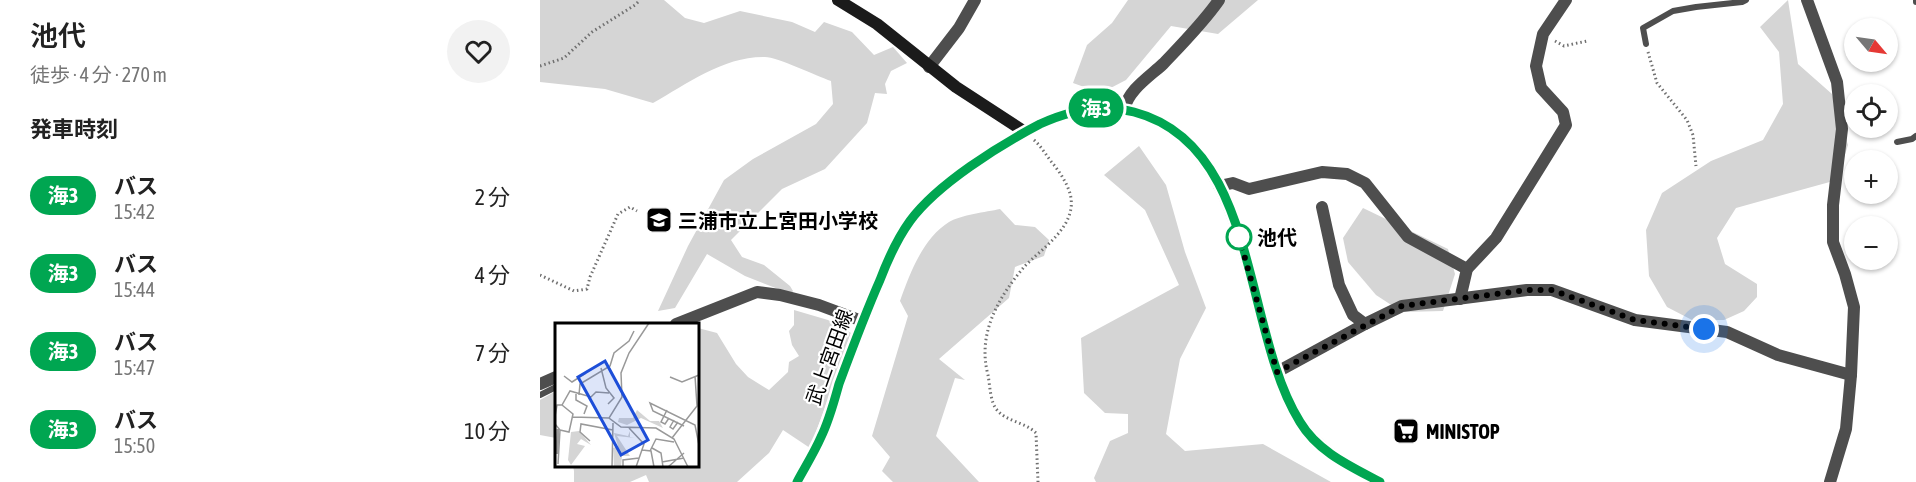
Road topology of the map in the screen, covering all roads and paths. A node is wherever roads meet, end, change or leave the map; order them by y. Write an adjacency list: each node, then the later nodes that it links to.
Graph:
1 (640, 0): 11 (path)
2 (838, 0): 12 (main road)
3 (975, 0): 12 (street)
4 (1218, 0): 13 (street)
5 (1566, 0): 8 (street)
6 (1746, 0): 10 (lane)
7 (1807, 0): 28 (street)
8 (1543, 34): 9 (path); 21 (street)
9 (1587, 41)
10 (1646, 44): 17 (path)
11 (540, 66)
12 (929, 67): 14 (main road)
13 (1124, 110): 14 (main road, 武上宮田線); 18 (main road, 武上宮田線)
14 (1025, 132): 24 (main road, 武上宮田線); 34 (path)
15 (1916, 136): 16 (lane)
16 (1897, 142)
17 (1695, 166)
18 (1220, 186): 21 (street); 27 (main road, 武上宮田線)
19 (1322, 207): 26 (street)
20 (637, 211): 22 (path)
21 (1467, 269): 23 (street)
22 (540, 275)
23 (1460, 299): 26 (street); 28 (street)
24 (862, 321): 25 (street); 33 (main road, 武上宮田線)
25 (679, 323)
26 (1365, 324): 27 (street)
27 (1277, 372): 35 (main road, 武上宮田線)
28 (1851, 375): 36 (street)
29 (555, 377): 30 (street)
30 (540, 384)
31 (555, 388): 32 (lane)
32 (540, 395)
33 (797, 482)
34 (1038, 482)
35 (1380, 482)
36 (1830, 482)

